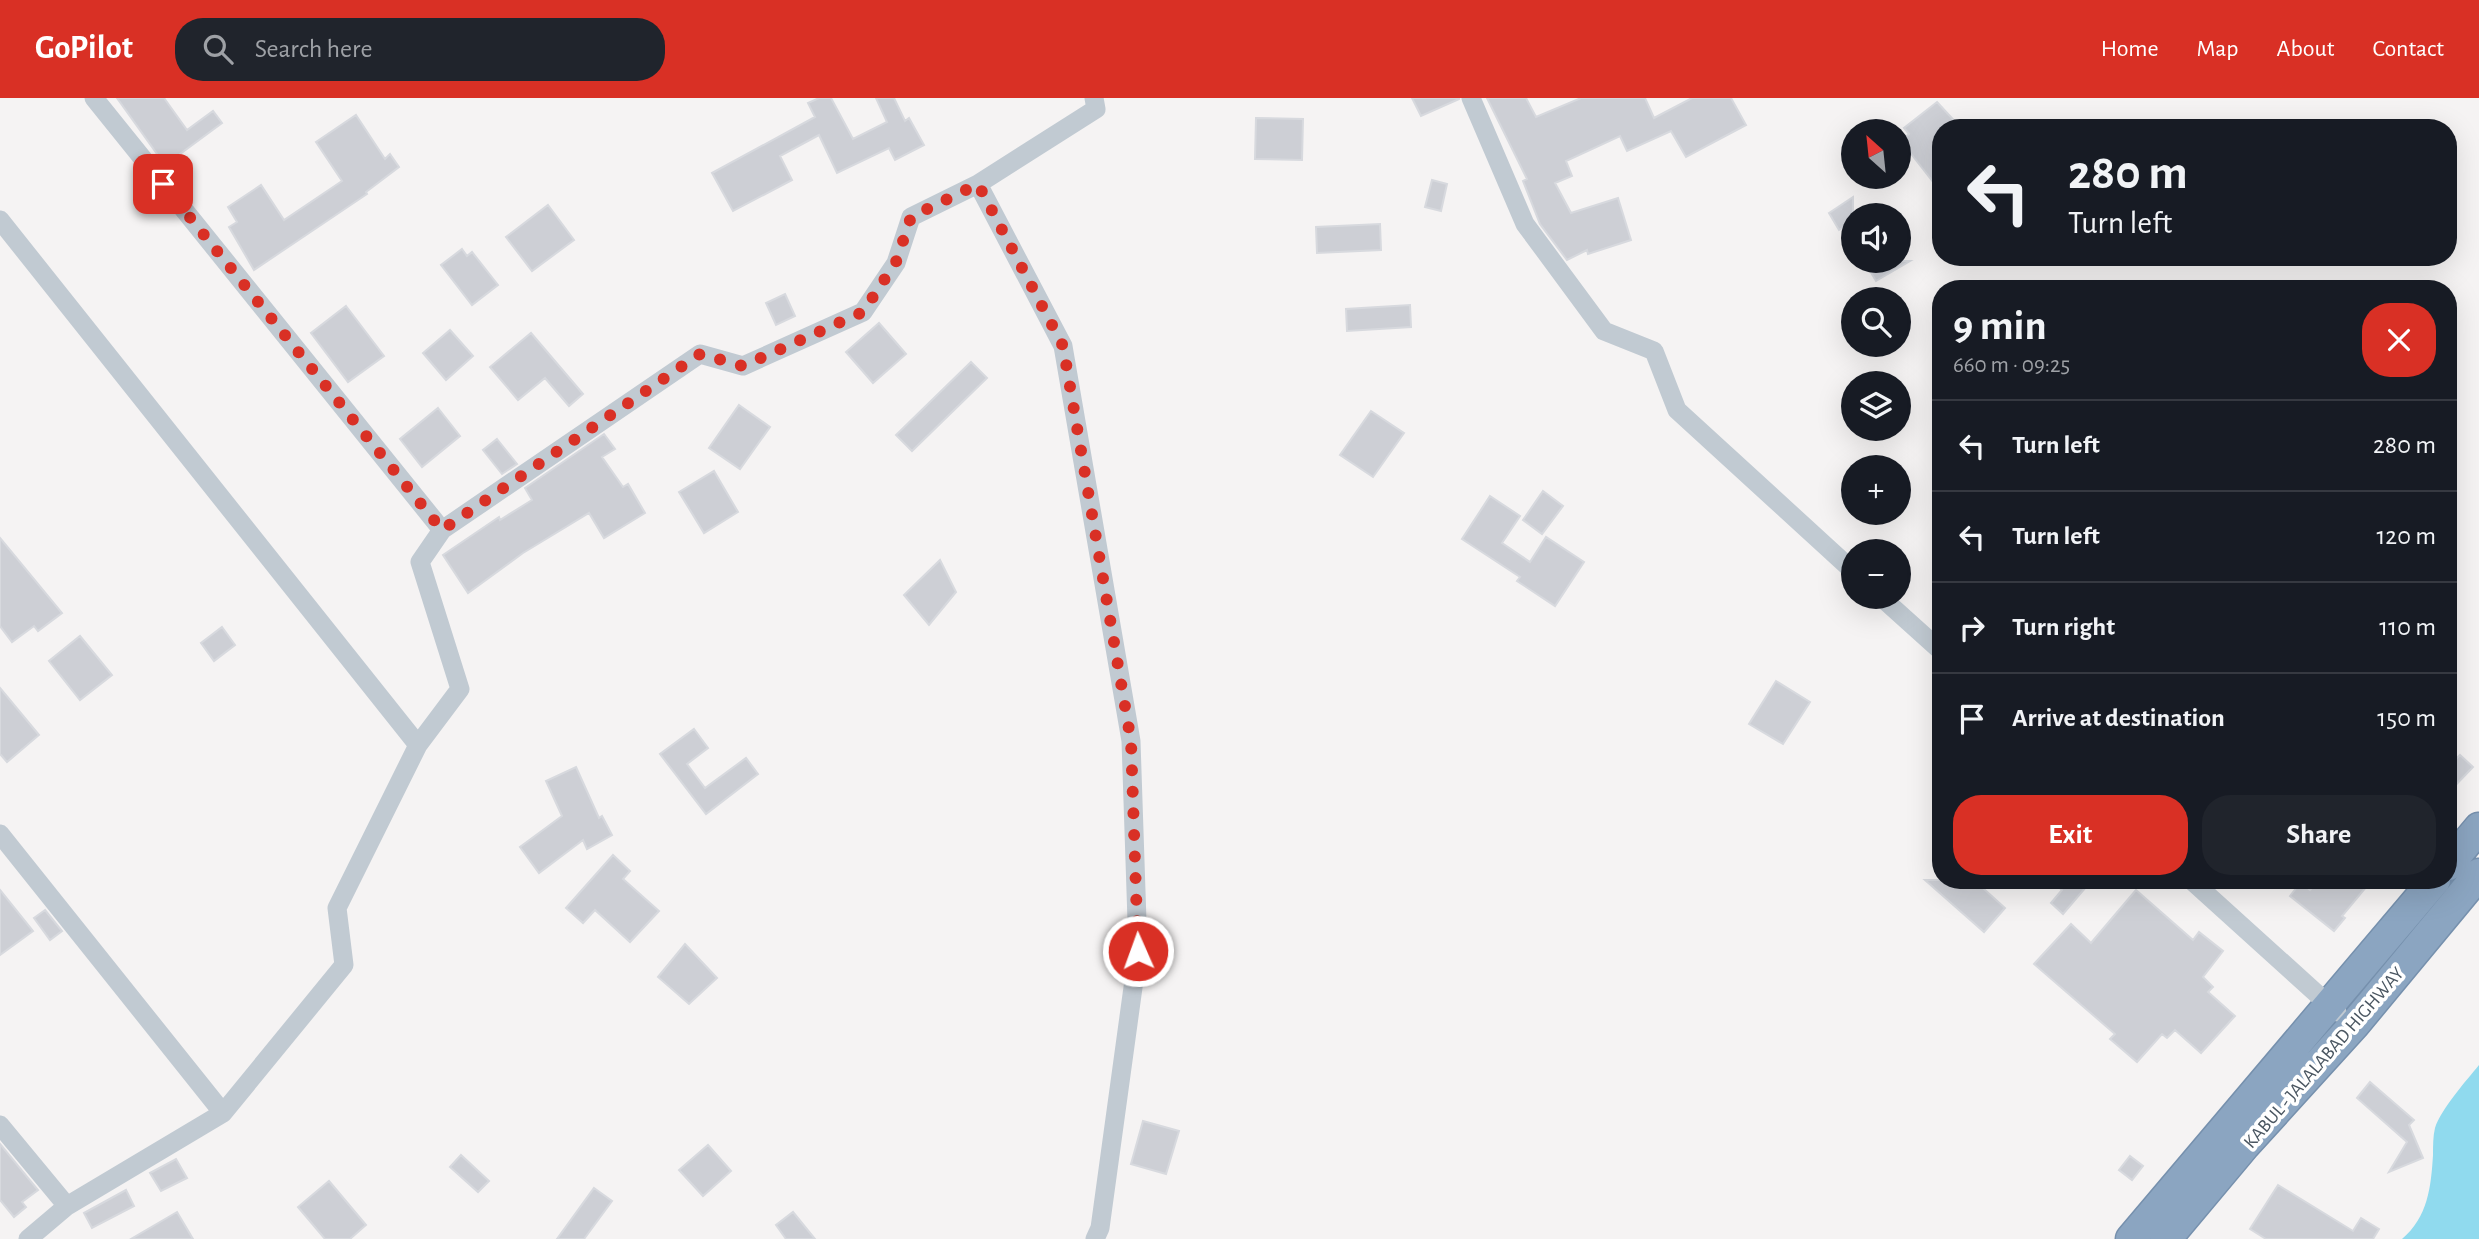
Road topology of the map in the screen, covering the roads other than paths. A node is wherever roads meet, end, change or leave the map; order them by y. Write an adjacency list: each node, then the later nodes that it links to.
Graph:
1 (94, 98): 6 (street)
2 (1094, 98): 4 (street)
3 (1471, 98): 7 (street)
4 (978, 184): 6 (street); 23 (street)
5 (0, 220): 10 (street)
6 (442, 530): 10 (street)
7 (1841, 560)
8 (1894, 609): 9 (street)
9 (1932, 643)
10 (418, 745): 19 (street)
11 (2479, 828): 13 (highway)
12 (0, 834): 19 (street)
13 (2457, 854)
14 (2479, 874): 18 (highway, KABUL - JALALABAD HIGHWAY)
15 (2201, 889): 17 (street)
16 (2428, 889): 17 (highway, KABUL - JALALABAD HIGHWAY)
17 (2330, 1007): 18 (street); 24 (highway, KABUL - JALALABAD HIGHWAY)
18 (2354, 1025): 25 (highway, KABUL - JALALABAD HIGHWAY)
19 (223, 1113): 21 (street)
20 (0, 1125): 21 (street)
21 (67, 1206): 22 (street)
22 (28, 1239)
23 (1095, 1239)
24 (2131, 1239)
25 (2166, 1239)

